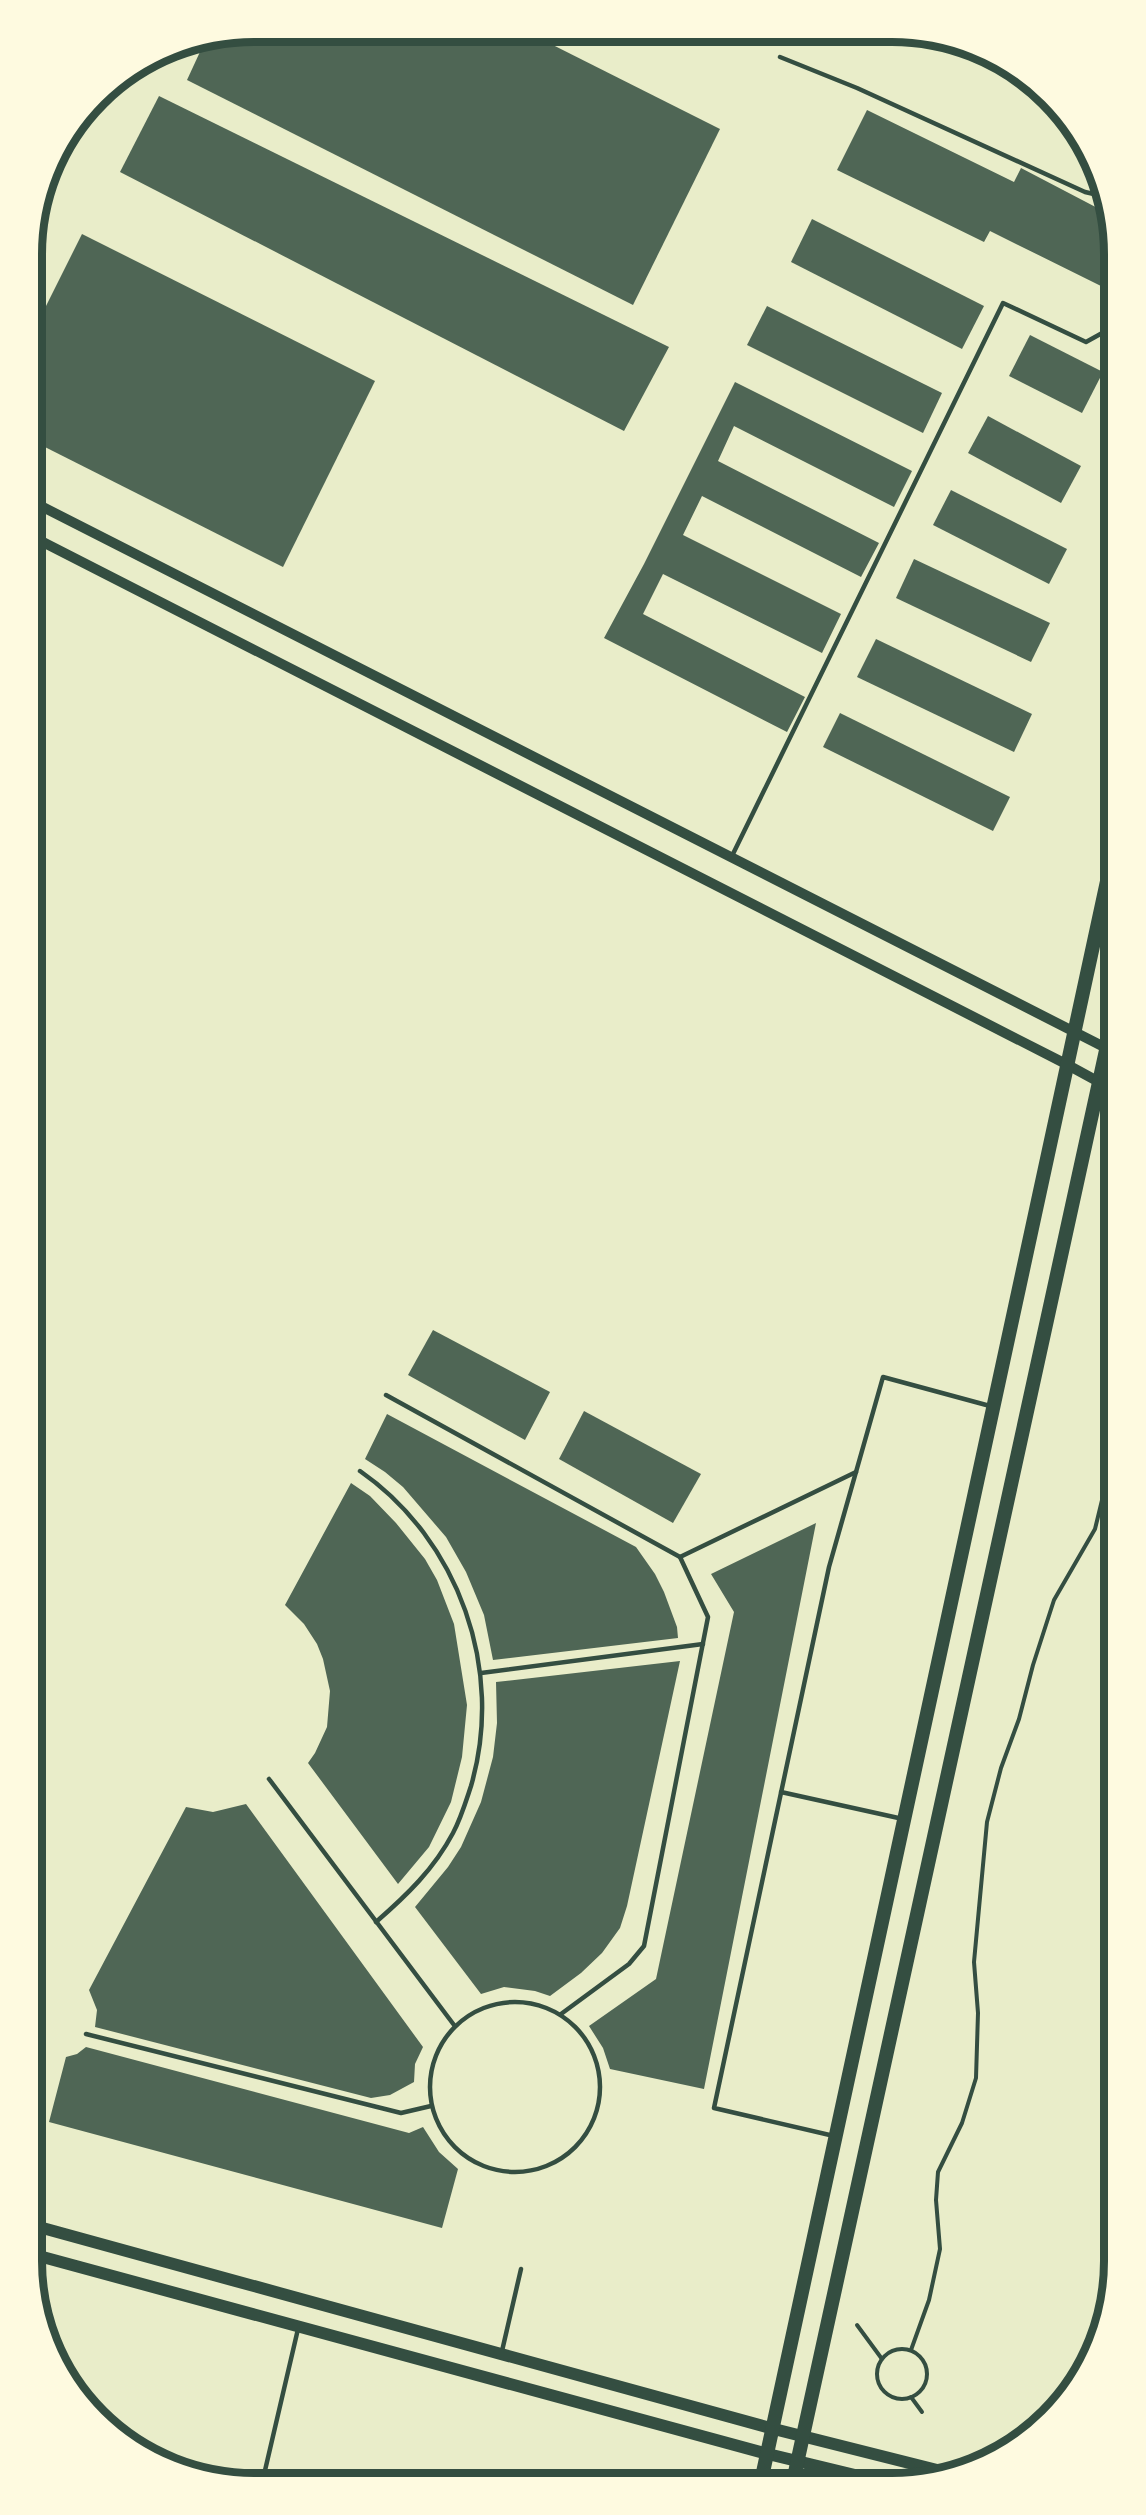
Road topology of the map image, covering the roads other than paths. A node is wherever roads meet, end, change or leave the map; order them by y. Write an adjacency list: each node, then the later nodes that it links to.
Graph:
1 (780, 57): 2 (lane)
2 (1096, 194)
3 (1104, 332): 6 (lane)
4 (42, 507): 6 (street)
5 (42, 542): 10 (street)
6 (731, 858): 8 (street)
7 (1104, 896): 8 (main road)
8 (1075, 1032): 9 (street); 10 (main road)
9 (1104, 1047)
10 (1066, 1064): 11 (street); 13 (main road)
11 (1104, 1085): 34 (main road)
12 (386, 1395): 16 (lane)
13 (994, 1407): 15 (lane); 21 (main road)
14 (360, 1471): 18 (lane)
15 (856, 1472): 16 (lane); 20 (lane)
16 (680, 1557): 17 (lane)
17 (703, 1644): 18 (lane); 23 (lane)
18 (481, 1673): 22 (lane)
19 (268, 1779): 22 (lane)
20 (781, 1792): 21 (lane); 27 (lane)
21 (905, 1819): 27 (main road)
22 (376, 1922): 24 (lane)
23 (561, 2014): 24 (lane); 26 (lane)
24 (454, 2025): 26 (lane)
25 (86, 2034): 26 (lane)
26 (431, 2106)
27 (837, 2136): 33 (main road)
28 (42, 2228): 32 (main road)
29 (42, 2257): 31 (main road)
30 (521, 2269): 32 (lane)
31 (299, 2326): 35 (main road); 38 (lane)
32 (501, 2354): 33 (main road)
33 (774, 2429): 34 (main road); 35 (main road)
34 (802, 2435): 36 (main road); 37 (main road)
35 (768, 2454): 36 (main road); 39 (main road)
36 (798, 2461): 40 (main road); 41 (main road)
37 (933, 2469)
38 (264, 2473)
39 (763, 2473)
40 (795, 2473)
41 (848, 2473)

